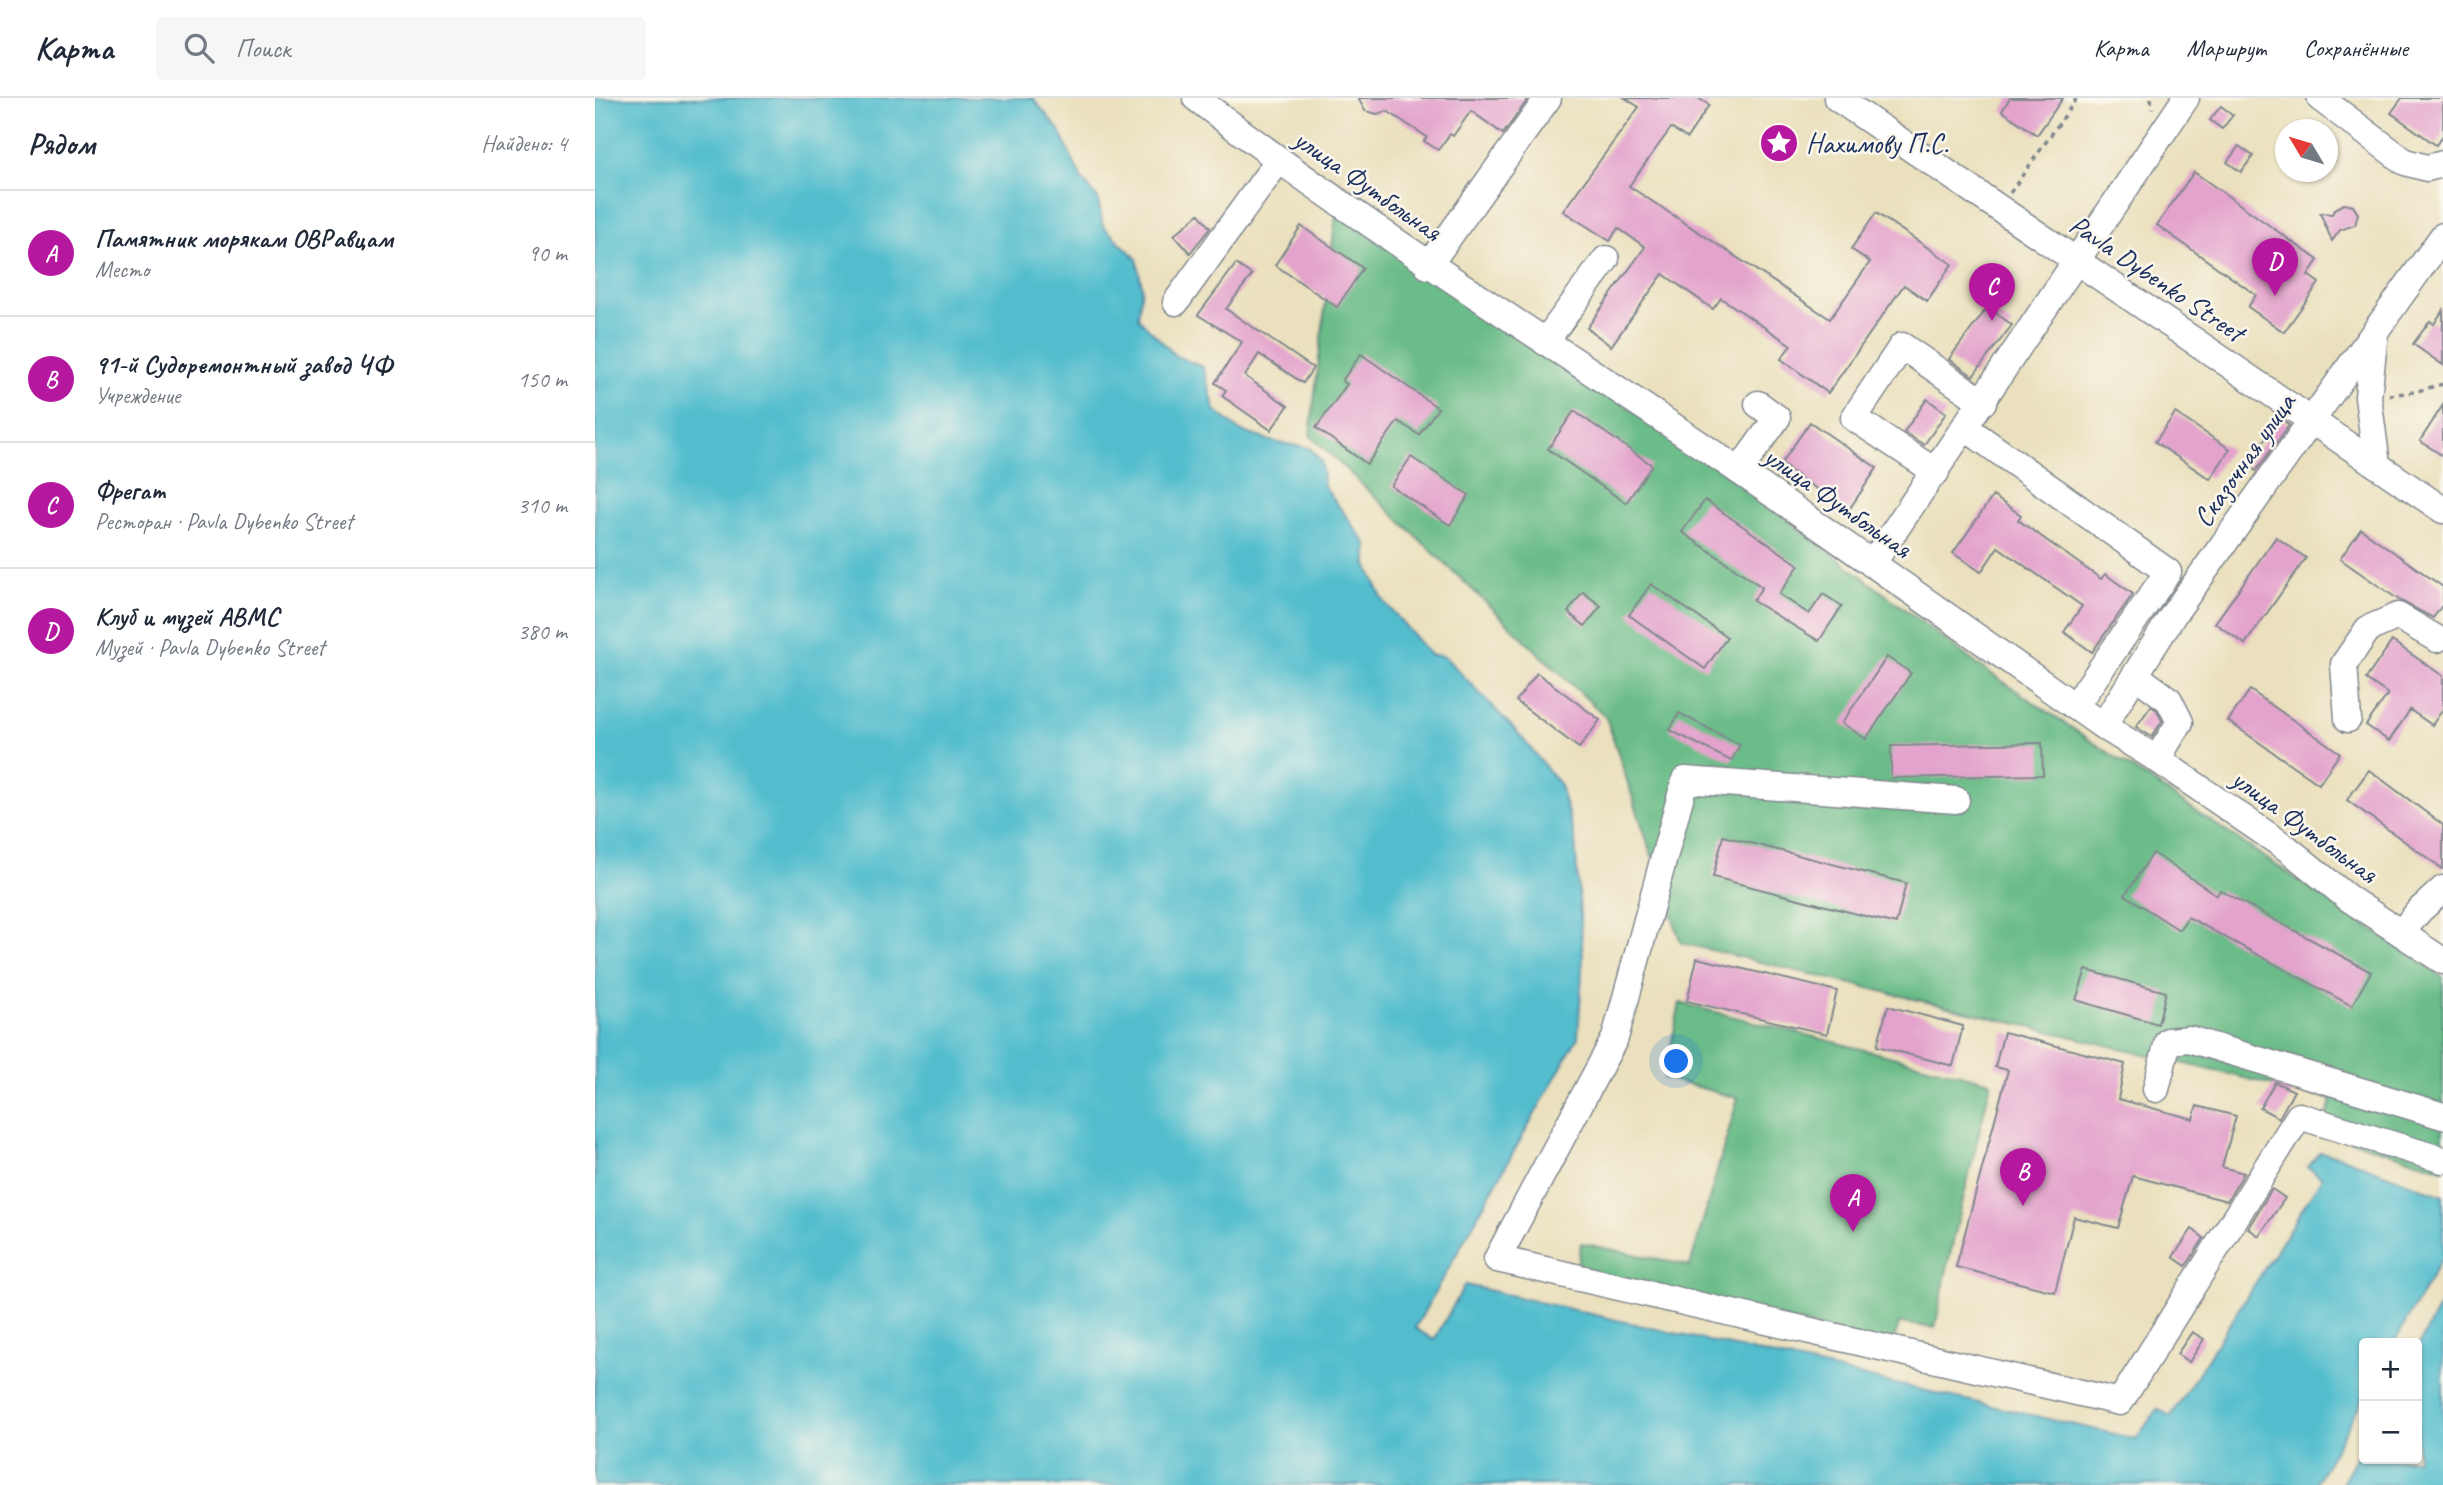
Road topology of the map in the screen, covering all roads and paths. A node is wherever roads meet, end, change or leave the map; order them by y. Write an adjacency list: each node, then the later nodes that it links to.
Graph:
1 (1196, 98): 7 (street, улица Футбольная)
2 (1548, 98): 13 (street)
3 (1837, 98): 9 (street, Pavla Dybenko Street)
4 (2077, 98): 9 (path)
5 (2186, 98): 12 (street)
6 (2322, 99): 8 (street)
7 (1278, 161): 13 (street, улица Футбольная); 14 (street)
8 (2443, 164)
9 (1999, 209): 12 (street, Pavla Dybenko Street)
10 (2443, 236): 15 (street, Сказочная улица)
11 (1606, 259): 16 (street)
12 (2077, 262): 17 (street); 19 (street, Pavla Dybenko Street)
13 (1429, 265): 16 (street, улица Футбольная)
14 (1176, 302)
15 (2375, 330): 19 (street, Сказочная улица); 21 (street)
16 (1545, 342): 22 (street, улица Футбольная)
17 (1983, 402): 20 (street); 23 (street)
18 (1758, 404): 22 (street)
19 (2311, 420): 21 (street, Pavla Dybenko Street); 27 (street, Сказочная улица)
20 (1966, 428): 23 (street); 28 (street)
21 (2377, 465): 24 (street, Pavla Dybenko Street)
22 (1739, 471): 25 (street, улица Футбольная)
23 (1936, 472): 25 (street)
24 (2443, 510)
25 (1872, 565): 28 (street, улица Футбольная)
26 (2441, 637): 29 (street)
27 (2135, 675): 30 (street, Сказочная улица); 31 (street)
28 (2075, 706): 30 (street, улица Футбольная)
29 (2348, 719)
30 (2103, 726): 31 (street, улица Футбольная)
31 (2157, 759): 34 (street, улица Футбольная)
32 (1956, 800): 38 (street)
33 (2443, 889): 34 (street)
34 (2401, 933): 35 (street, улица Футбольная)
35 (2443, 961)
36 (2156, 1089): 37 (street)
37 (2443, 1116)
38 (2443, 1160)

